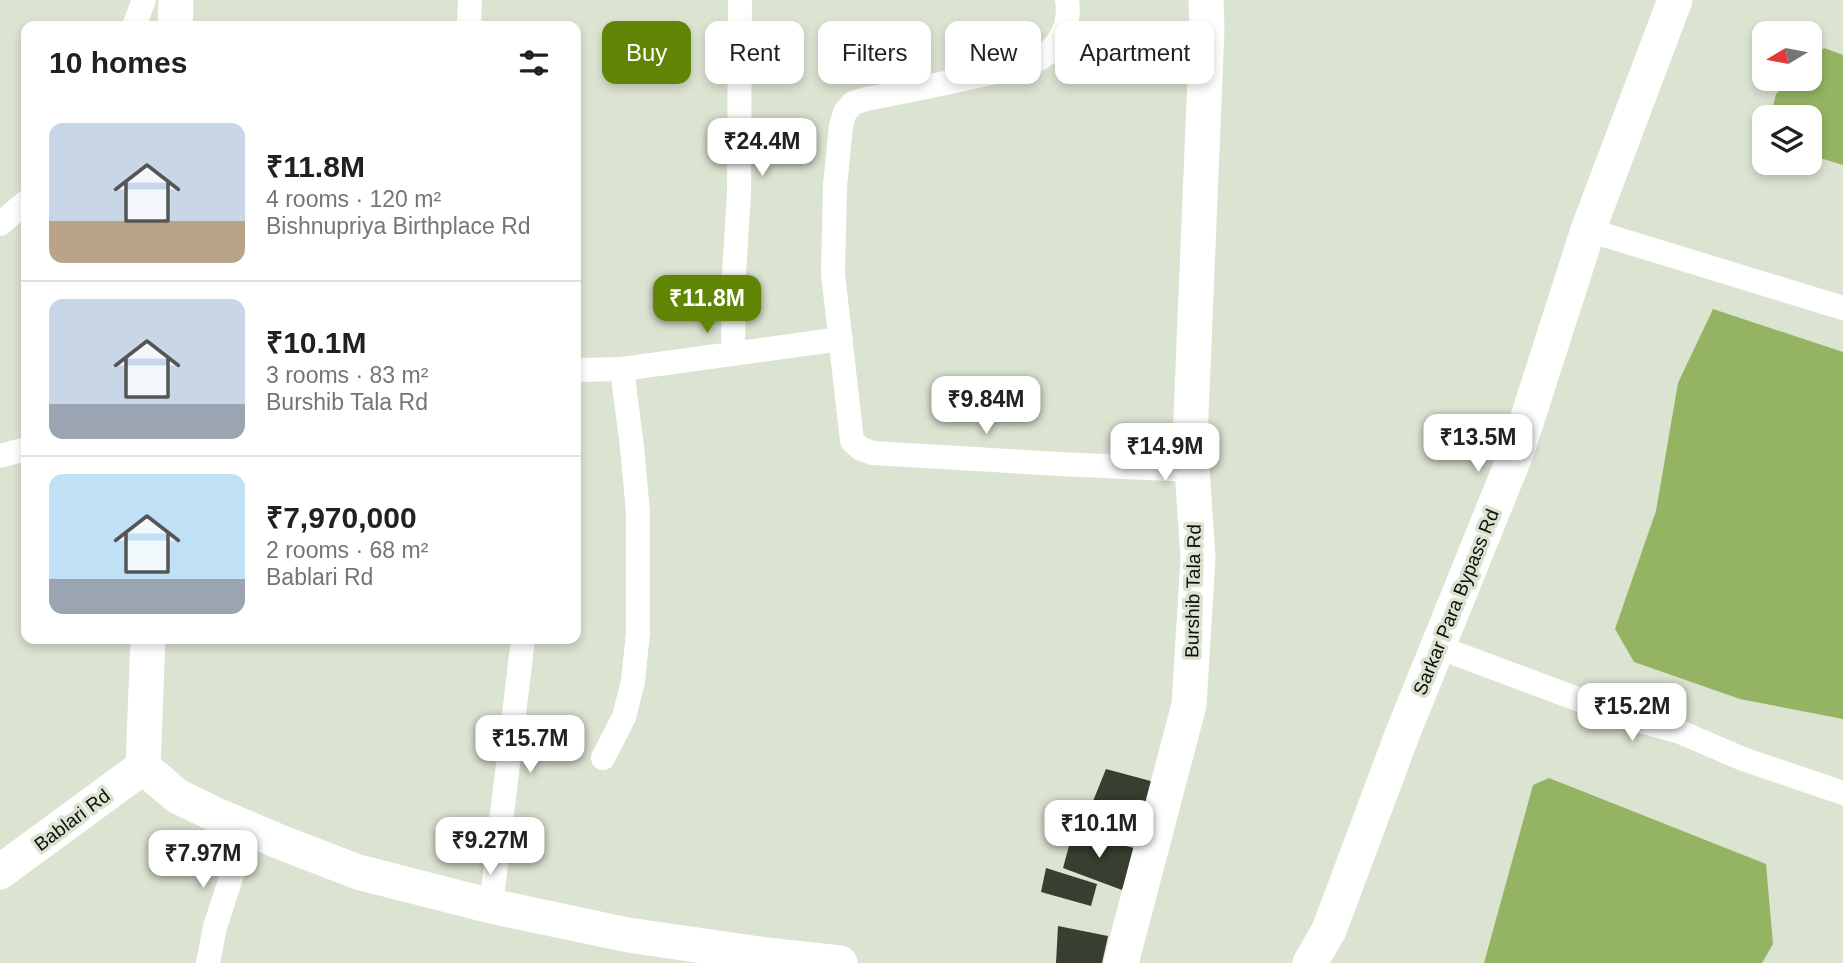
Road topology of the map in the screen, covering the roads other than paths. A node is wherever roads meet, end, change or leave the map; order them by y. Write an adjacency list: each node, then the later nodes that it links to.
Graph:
1 (144, 0): 8 (street)
2 (176, 0): 9 (main road)
3 (470, 0): 10 (street)
4 (740, 0): 16 (street)
5 (1067, 0): 15 (street)
6 (1206, 0): 21 (main road, Burshib Tala Rd)
7 (1675, 0): 13 (main road, Sarkar Para Bypass Rd)
8 (136, 21)
9 (175, 21)
10 (469, 21)
11 (21, 206): 12 (street)
12 (0, 224)
13 (1588, 230): 14 (street); 24 (main road, Sarkar Para Bypass Rd)
14 (1843, 308)
15 (841, 339): 16 (street); 21 (street)
16 (733, 354): 17 (street)
17 (622, 369): 18 (street); 25 (street)
18 (581, 370)
19 (21, 450): 20 (street)
20 (0, 456)
21 (1192, 470): 34 (main road, Burshib Tala Rd)
22 (148, 644): 26 (main road)
23 (522, 644): 30 (street)
24 (1438, 647): 27 (street); 35 (main road, Sarkar Para Bypass Rd)
25 (603, 758)
26 (143, 767): 28 (main road); 29 (main road, Bablari Rd)
27 (1843, 793)
28 (247, 828): 30 (main road); 32 (street)
29 (0, 872)
30 (492, 906): 31 (main road)
31 (765, 959): 33 (main road)
32 (208, 963)
33 (840, 963)
34 (1121, 963)
35 (1310, 963)

